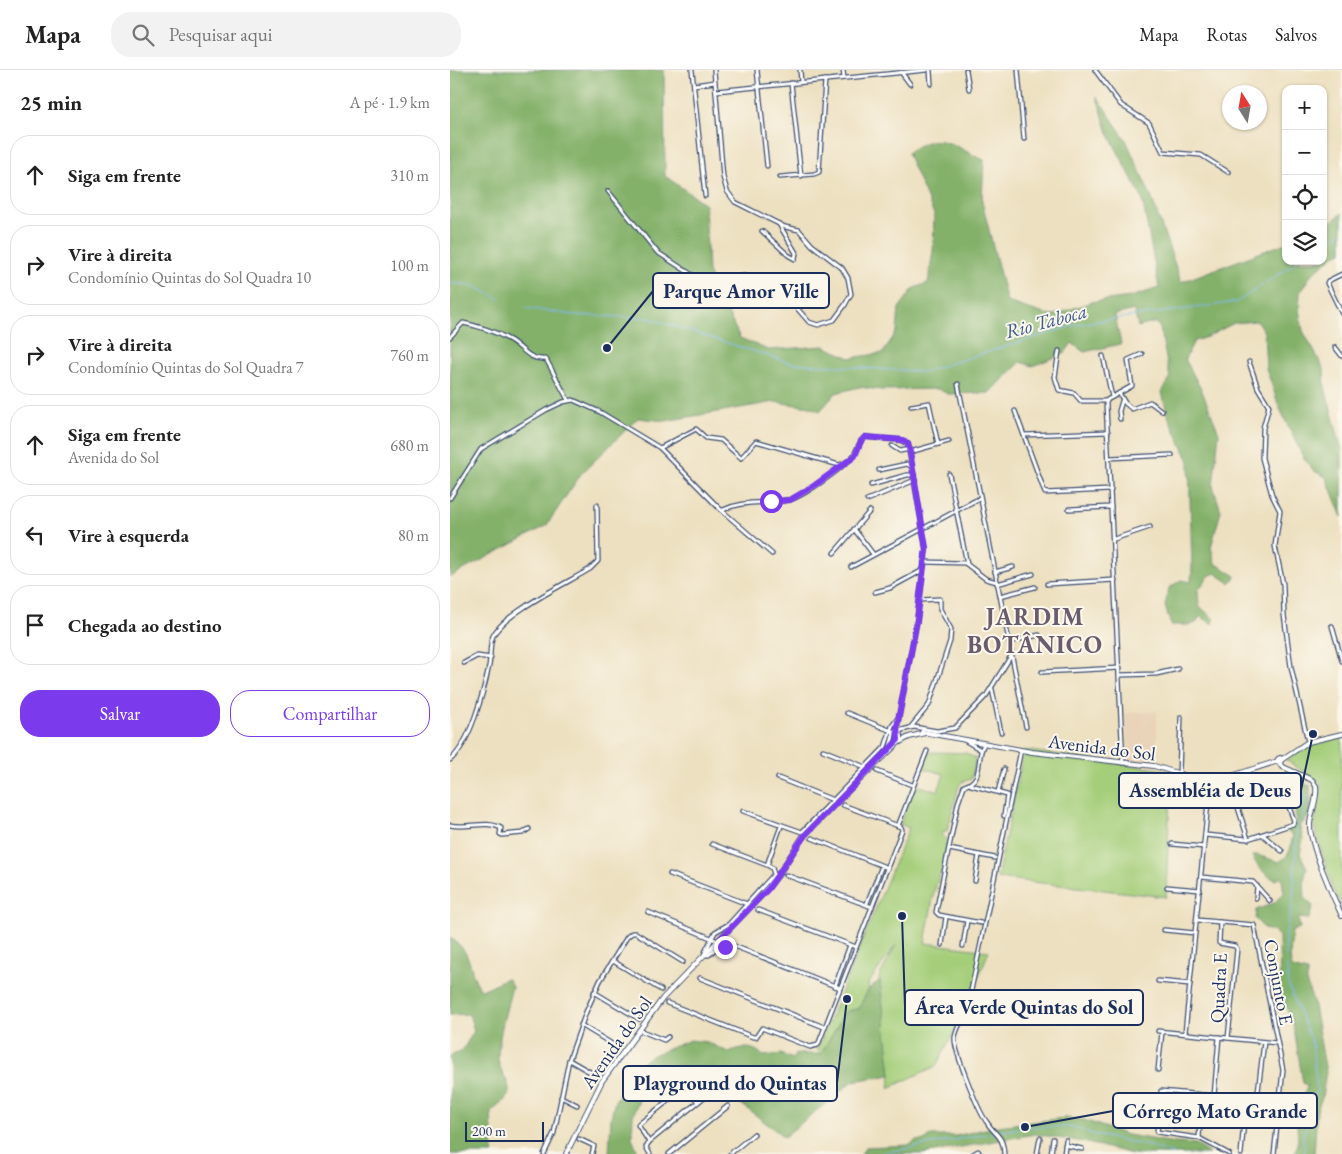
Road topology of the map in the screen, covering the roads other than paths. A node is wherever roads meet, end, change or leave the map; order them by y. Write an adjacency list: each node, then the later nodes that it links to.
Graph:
1 (692, 70): 19 (street)
2 (714, 70): 14 (street)
3 (756, 70): 20 (street)
4 (800, 70): 15 (street)
5 (843, 70): 12 (street)
6 (929, 70): 11 (street); 18 (street)
7 (966, 70): 21 (street)
8 (1018, 70): 23 (street)
9 (1095, 70): 25 (street)
10 (886, 72): 11 (street); 12 (street)
11 (901, 72): 17 (street)
12 (844, 78): 13 (street)
13 (825, 80): 15 (street); 26 (street)
14 (715, 82): 19 (street); 22 (street)
15 (801, 82): 16 (street)
16 (792, 83): 20 (street); 26 (street)
17 (910, 84)
18 (931, 84)
19 (694, 85): 29 (street)
20 (758, 87): 22 (street); 24 (street)
21 (969, 89)
22 (716, 91): 30 (street)
23 (1024, 139)
24 (767, 166)
25 (1228, 172)
26 (801, 176): 27 (street)
27 (780, 177)
28 (608, 191): 30 (street)
29 (706, 196)
30 (779, 224): 31 (street)
31 (762, 231)
32 (1342, 274): 33 (street)
33 (1342, 314)
34 (450, 337): 44 (street)
35 (1336, 347): 39 (street)
36 (1059, 351): 46 (street)
37 (1142, 354): 42 (street)
38 (1103, 356): 43 (street)
39 (1342, 356)
40 (1249, 362): 122 (street)
41 (958, 384): 69 (street)
42 (1119, 393): 43 (street); 45 (street)
43 (1112, 397): 46 (street)
44 (568, 400): 56 (street); 68 (street)
45 (1123, 400): 49 (street); 50 (street)
46 (1106, 401): 51 (street)
47 (911, 406): 54 (street)
48 (1015, 410): 52 (street)
49 (1162, 411)
50 (1120, 419)
51 (1108, 432): 52 (street); 59 (street)
52 (1024, 435): 67 (street)
53 (949, 441): 54 (street)
54 (938, 444): 57 (street)
55 (892, 446): 57 (street)
56 (660, 448): 60 (street); 74 (street)
57 (910, 450): 60 (street); 61 (street)
58 (1172, 454): 59 (street)
59 (1109, 458): 67 (street)
60 (845, 463): 74 (street)
61 (913, 467): 62 (street); 64 (street)
62 (879, 470)
63 (949, 474): 76 (street)
64 (914, 475): 65 (street); 66 (street)
65 (915, 480): 70 (street); 78 (street)
66 (871, 485)
67 (1110, 490): 72 (street)
68 (450, 498)
69 (980, 498): 76 (street); 89 (street)
70 (867, 500)
71 (597, 505): 102 (street)
72 (1111, 507): 73 (street); 80 (street)
73 (1068, 509)
74 (723, 510): 82 (street)
75 (870, 511): 79 (street)
76 (956, 511): 78 (street); 85 (street)
77 (1150, 527): 80 (street)
78 (923, 529): 83 (street); 84 (street)
79 (854, 530): 81 (street); 83 (street)
80 (1113, 539): 91 (street)
81 (834, 553)
82 (772, 554)
83 (873, 554): 86 (street)
84 (924, 562): 85 (street); 88 (street)
85 (967, 564): 92 (street)
86 (850, 567)
87 (1013, 567): 89 (street)
88 (923, 570): 95 (street); 97 (street)
89 (995, 572): 92 (street)
90 (1033, 574): 92 (street)
91 (1116, 580): 93 (street); 105 (street)
92 (997, 583): 96 (street)
93 (1047, 584)
94 (1035, 587): 96 (street)
95 (875, 592)
96 (1000, 596): 100 (street)
97 (920, 600): 111 (street); 116 (street)
98 (1332, 626): 103 (street)
99 (1039, 635): 100 (street)
100 (1009, 642): 101 (street)
101 (1012, 656): 109 (street); 115 (street)
102 (491, 658): 104 (street); 129 (street)
103 (1342, 660)
104 (464, 663)
105 (1120, 668): 107 (street); 108 (street)
106 (1178, 670): 108 (street)
107 (1042, 672)
108 (1120, 675): 131 (street)
109 (992, 688): 116 (street); 118 (street)
110 (847, 713): 117 (street)
111 (899, 716): 113 (street); 114 (street)
112 (1181, 717): 135 (street)
113 (893, 724): 114 (street); 117 (street)
114 (897, 726): 117 (street)
115 (1026, 727)
116 (909, 728): 117 (street)
117 (895, 732): 121 (street); 121 (street); 132 (street)
118 (1001, 732)
119 (1342, 734): 122 (street, Avenida do Sol)
120 (963, 739): 121 (street, Avenida do Sol); 123 (street, Avenida do Sol); 125 (street)
121 (898, 740): 128 (street, Avenida do Sol); 128 (street, Avenida do Sol)
122 (1308, 742): 130 (street, Avenida do Sol)
123 (984, 744): 125 (street); 126 (street, Avenida do Sol)
124 (824, 750): 132 (street)
125 (981, 750): 140 (street)
126 (1022, 750): 131 (street, Avenida do Sol); 250 (street)
127 (927, 751): 139 (street)
128 (884, 755): 192 (street, Avenida do Sol)
129 (450, 760)
130 (1280, 760): 138 (street, Avenida do Sol); 183 (street)
131 (1124, 762): 135 (street, Avenida do Sol)
132 (865, 767): 143 (street)
133 (1004, 769): 141 (street)
134 (877, 771): 139 (street)
135 (1179, 774): 137 (street, Avenida do Sol)
136 (778, 778): 143 (street)
137 (1202, 782): 138 (street, Avenida do Sol); 146 (street)
138 (1210, 783): 146 (street)
139 (912, 785): 151 (street)
140 (970, 785): 141 (street); 160 (street)
141 (998, 792): 148 (street)
142 (1235, 798): 146 (street); 154 (street); 156 (street)
143 (833, 800): 150 (street)
144 (1176, 801): 146 (street)
145 (843, 805): 151 (street)
146 (1207, 806): 153 (street, Quadra E)
147 (743, 810): 150 (street)
148 (1004, 816)
149 (450, 825): 152 (street)
150 (781, 826): 164 (street)
151 (898, 826): 166 (street)
152 (529, 829)
153 (1205, 835): 156 (street); 159 (street, Quadra E)
154 (1262, 835): 156 (street); 161 (street)
155 (812, 838): 166 (street)
156 (1248, 839)
157 (712, 844): 164 (street)
158 (1172, 844): 159 (street)
159 (1204, 847): 169 (street, Quadra E)
160 (949, 849): 162 (street); 184 (street)
161 (1282, 851)
162 (980, 855): 163 (street); 170 (street)
163 (995, 858)
164 (767, 865): 179 (street)
165 (881, 868): 171 (street)
166 (888, 868): 174 (street)
167 (670, 874): 179 (street)
168 (786, 875): 180 (street)
169 (1201, 877): 172 (street); 175 (street, Quadra E)
170 (975, 881)
171 (874, 885): 174 (street); 178 (street)
172 (1258, 886): 176 (street); 177 (street)
173 (1167, 887): 175 (street)
174 (880, 888): 180 (street)
175 (1200, 890): 185 (street, Quadra E)
176 (1256, 898)
177 (1270, 901)
178 (867, 903)
179 (747, 904): 191 (street)
180 (872, 907): 197 (street)
181 (758, 910): 193 (street)
182 (648, 912): 191 (street)
183 (1342, 916)
184 (946, 917): 186 (street); 194 (street)
185 (1197, 920): 187 (street); 190 (street, Quadra E)
186 (968, 921): 188 (street); 196 (street)
187 (1220, 922): 218 (street, Quadra E); 220 (street, Conjunto E)
188 (981, 923)
189 (1164, 930): 190 (street)
190 (1195, 933): 205 (street, Quadra E)
191 (712, 937): 192 (street); 198 (street)
192 (720, 942): 195 (street); 195 (street); 198 (street, Avenida do Sol)
193 (850, 945): 197 (street); 201 (street)
194 (942, 945)
195 (734, 946): 206 (street)
196 (963, 946)
197 (856, 947): 202 (street)
198 (704, 955): 214 (street, Avenida do Sol)
199 (613, 961): 200 (street); 208 (street); 209 (street)
200 (683, 962)
201 (844, 962): 202 (street); 206 (street)
202 (850, 964): 207 (street)
203 (700, 978): 213 (street)
204 (1158, 981): 205 (street)
205 (1190, 984): 215 (street, Quadra E)
206 (835, 986): 207 (street)
207 (840, 988): 213 (street)
208 (661, 990)
209 (594, 992): 211 (street); 212 (street)
210 (667, 1003): 213 (street)
211 (639, 1019)
212 (581, 1025): 221 (street); 222 (street)
213 (824, 1027)
214 (639, 1030): 216 (street); 243 (street, Avenida do Sol)
215 (1185, 1033): 217 (street); 223 (street)
216 (668, 1037)
217 (1219, 1037): 218 (street); 227 (street)
218 (1228, 1038): 219 (street)
219 (1264, 1042): 220 (street); 230 (street)
220 (1277, 1043): 232 (street, Conjunto E)
221 (617, 1047)
222 (569, 1060): 224 (street); 228 (street)
223 (1158, 1070)
224 (597, 1076)
225 (714, 1089): 231 (street)
226 (1202, 1095): 227 (street); 237 (street); 237 (street)
227 (1214, 1096): 229 (street)
228 (561, 1097): 233 (street); 242 (street)
229 (1246, 1099): 230 (street); 255 (street)
230 (1257, 1100): 232 (street)
231 (698, 1102): 240 (street); 240 (street)
232 (1280, 1102): 256 (street, Conjunto E)
233 (577, 1105)
234 (728, 1106): 246 (street)
235 (754, 1134): 247 (street)
236 (1040, 1138): 251 (street)
237 (1199, 1138): 254 (street)
238 (579, 1139): 244 (street)
239 (1053, 1139): 252 (street)
240 (649, 1142): 245 (street)
241 (1082, 1149): 253 (street)
242 (544, 1154)
243 (566, 1154)
244 (592, 1154)
245 (650, 1154)
246 (669, 1154)
247 (730, 1154)
248 (973, 1154): 249 (street)
249 (980, 1154)
250 (1004, 1154)
251 (1036, 1154)
252 (1051, 1154)
253 (1064, 1154)
254 (1229, 1154)
255 (1241, 1154)
256 (1274, 1154)

